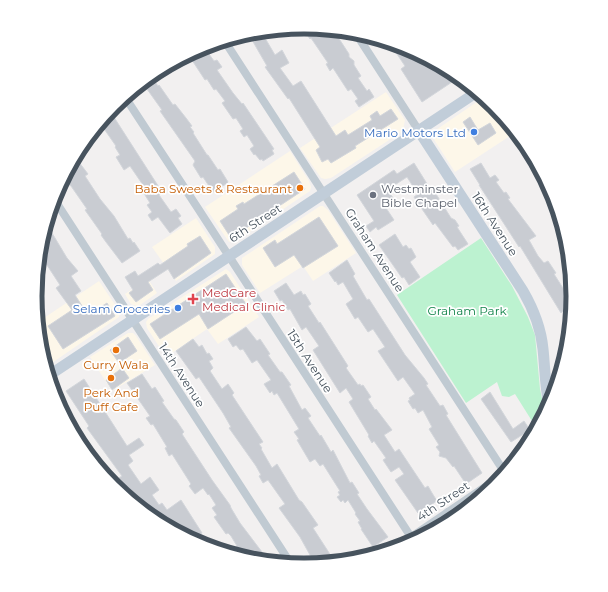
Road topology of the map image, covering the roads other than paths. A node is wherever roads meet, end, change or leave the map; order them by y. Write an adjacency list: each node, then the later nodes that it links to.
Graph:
1 (360, 40): 5 (street, 16th Avenue)
2 (228, 46): 6 (street, Graham Avenue)
3 (472, 95): 5 (street, 6th Street)
4 (128, 102): 8 (street, 15th Avenue)
5 (419, 131): 6 (street, 6th Street); 11 (street, 16th Avenue)
6 (324, 193): 8 (street, 6th Street); 12 (street, Graham Avenue)
7 (58, 206): 9 (street, 14th Avenue)
8 (228, 256): 9 (street, 6th Street); 16 (street, 15th Avenue)
9 (133, 320): 10 (street, 6th Street); 17 (street, 14th Avenue)
10 (54, 372)
11 (547, 394)
12 (501, 468)
13 (478, 492): 14 (street, 4th Street)
14 (448, 512): 15 (street, 4th Street)
15 (420, 531)
16 (410, 535)
17 (286, 557)

